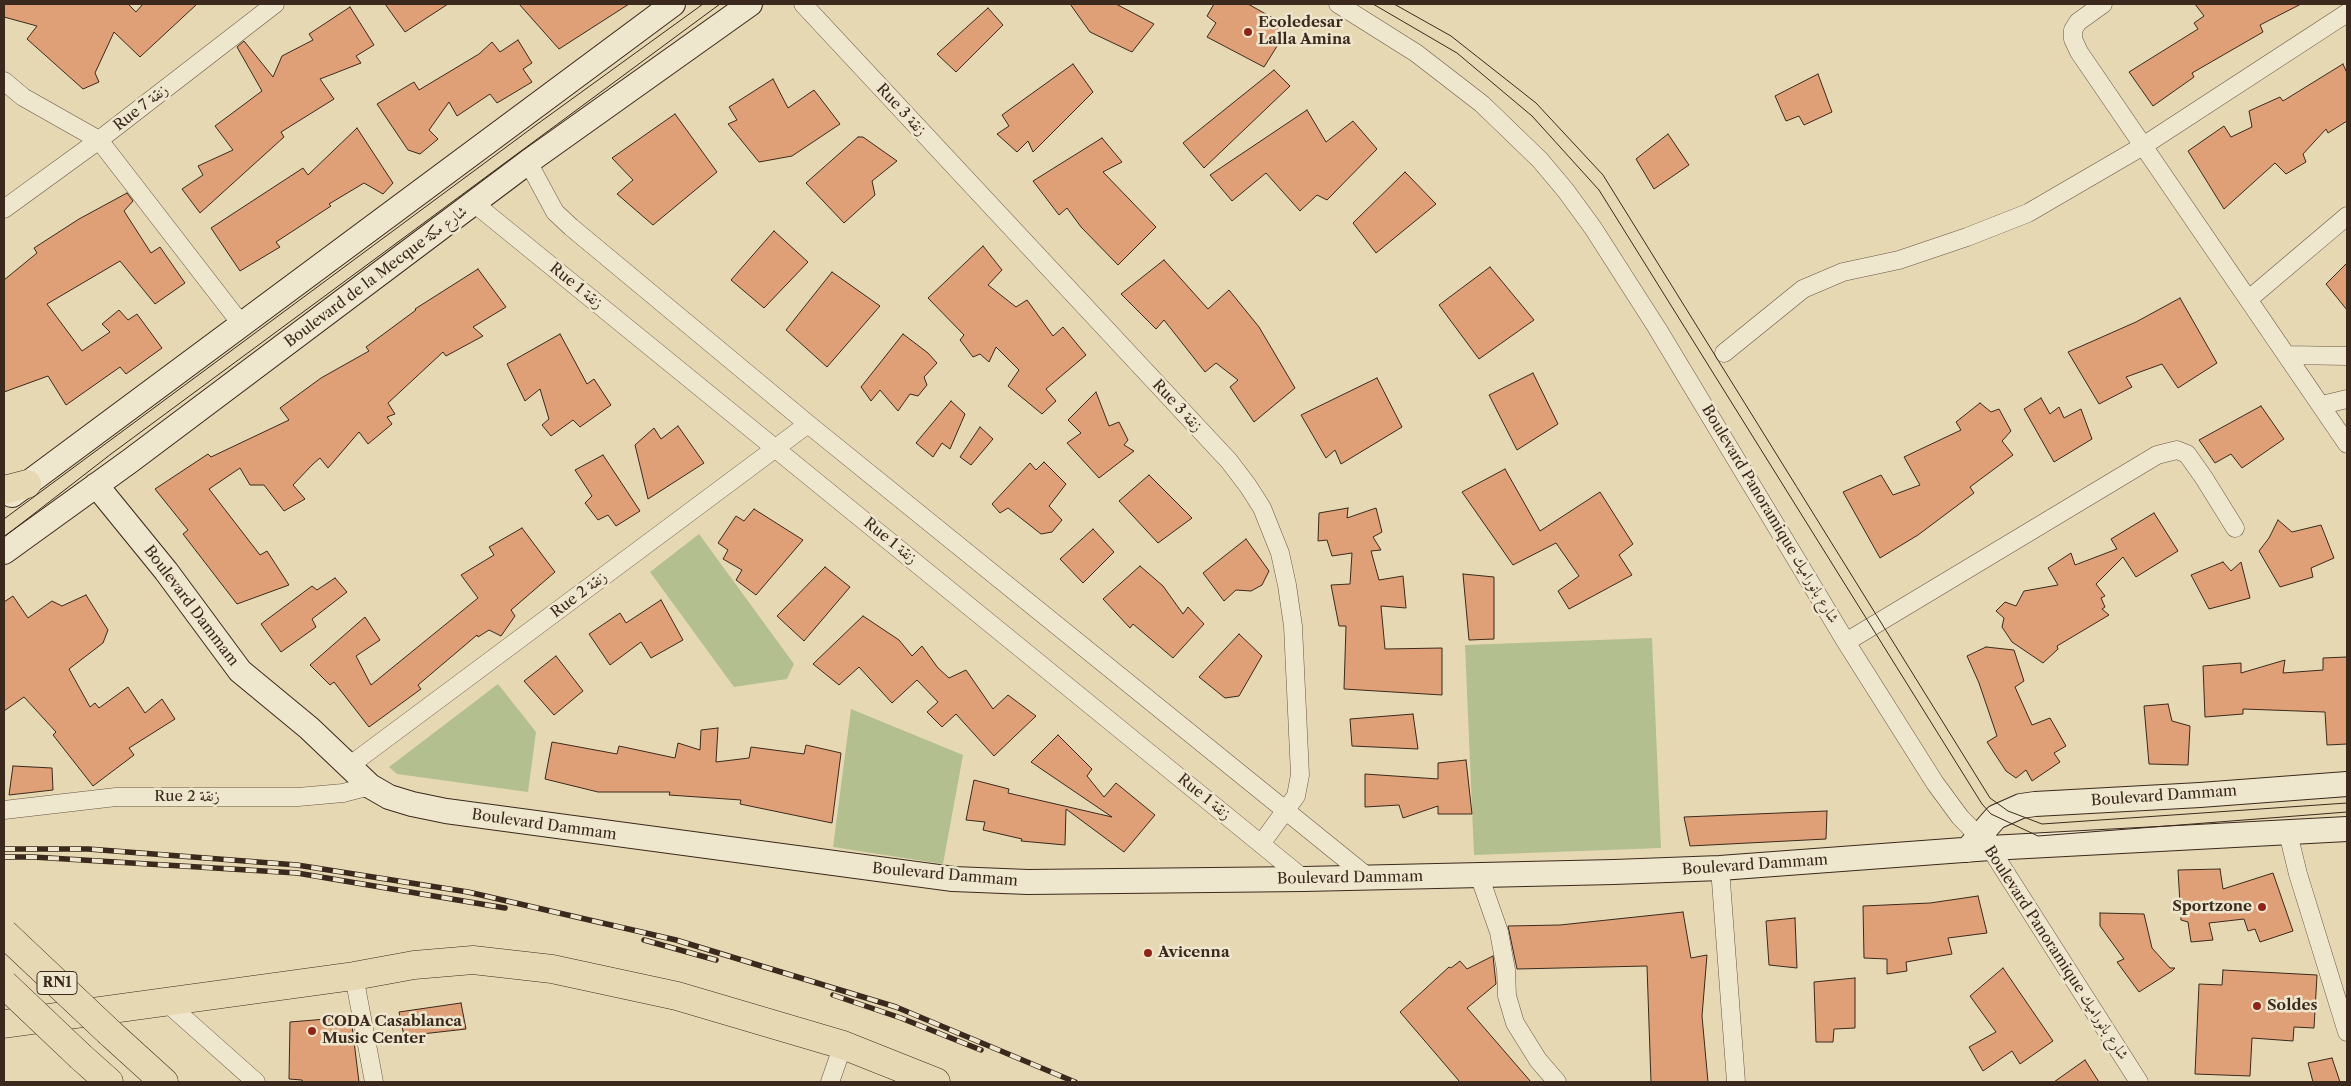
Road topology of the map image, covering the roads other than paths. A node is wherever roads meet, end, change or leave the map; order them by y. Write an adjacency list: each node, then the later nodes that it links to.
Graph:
1 (276, 4): 9 (street, Rue 7 زنقة)
2 (673, 4): 16 (street)
3 (750, 4): 11 (street, Boulevard de la Mecque شارع مكة)
4 (803, 4): 35 (street, Rue 3 زنقة)
5 (1338, 4): 30 (street, Boulevard Panoramique شارع بانوراميك)
6 (2103, 4): 10 (street)
7 (2347, 13): 10 (street)
8 (4, 81): 9 (street)
9 (99, 140): 13 (street, Rue 7 زنقة); 16 (street)
10 (2143, 146): 15 (street); 17 (street)
11 (528, 162): 12 (street, Boulevard de la Mecque شارع مكة); 22 (street)
12 (475, 204): 24 (street, Rue 1 زنقة); 25 (street, Boulevard de la Mecque شارع مكة)
13 (4, 209)
14 (2347, 216): 15 (street)
15 (2249, 299): 18 (street)
16 (242, 325): 26 (street)
17 (1724, 354)
18 (2287, 355): 19 (street); 21 (street)
19 (2347, 356)
20 (2347, 399): 21 (street)
21 (2322, 405): 23 (street)
22 (808, 424): 24 (street, Rue 2 زنقة); 35 (street)
23 (2347, 444)
24 (776, 448): 31 (street, Rue 2 زنقة); 38 (street, Rue 1 زنقة)
25 (96, 485): 29 (street, Boulevard de la Mecque شارع مكة); 31 (street, Boulevard Dammam)
26 (16, 487): 27 (street)
27 (4, 501)
28 (2235, 528): 30 (street)
29 (4, 552)
30 (1846, 642): 39 (street, Boulevard Panoramique شارع بانوراميك)
31 (349, 766): 33 (street, Boulevard Dammam)
32 (2347, 784): 39 (street, Boulevard Dammam)
33 (370, 786): 34 (street, Rue 2 زنقة); 43 (street, Boulevard Dammam)
34 (4, 810)
35 (1286, 812): 38 (street, Rue 3 زنقة); 42 (street)
36 (2347, 829): 37 (street, Boulevard Dammam)
37 (2288, 832): 39 (street, Boulevard Dammam); 49 (street)
38 (1261, 844): 43 (street, Rue 1 زنقة)
39 (1979, 845): 40 (street, Boulevard Dammam); 59 (street, Boulevard Panoramique شارع بانوراميك)
40 (1720, 868): 41 (street, Boulevard Dammam); 58 (street)
41 (1478, 875): 42 (street, Boulevard Dammam); 57 (street)
42 (1369, 878): 43 (street, Boulevard Dammam)
43 (1304, 879)
44 (4, 933): 52 (main road, RN1, bridge)
45 (354, 976): 47 (main road); 50 (main road); 54 (street)
46 (4, 984): 51 (main road, RN1, bridge)
47 (166, 1002): 48 (main road); 53 (street)
48 (4, 1024)
49 (2347, 1032)
50 (843, 1045): 55 (street); 56 (main road)
51 (109, 1082)
52 (164, 1082)
53 (256, 1082)
54 (374, 1082)
55 (830, 1082)
56 (936, 1082)
57 (1557, 1082)
58 (1736, 1082)
59 (2139, 1082)

